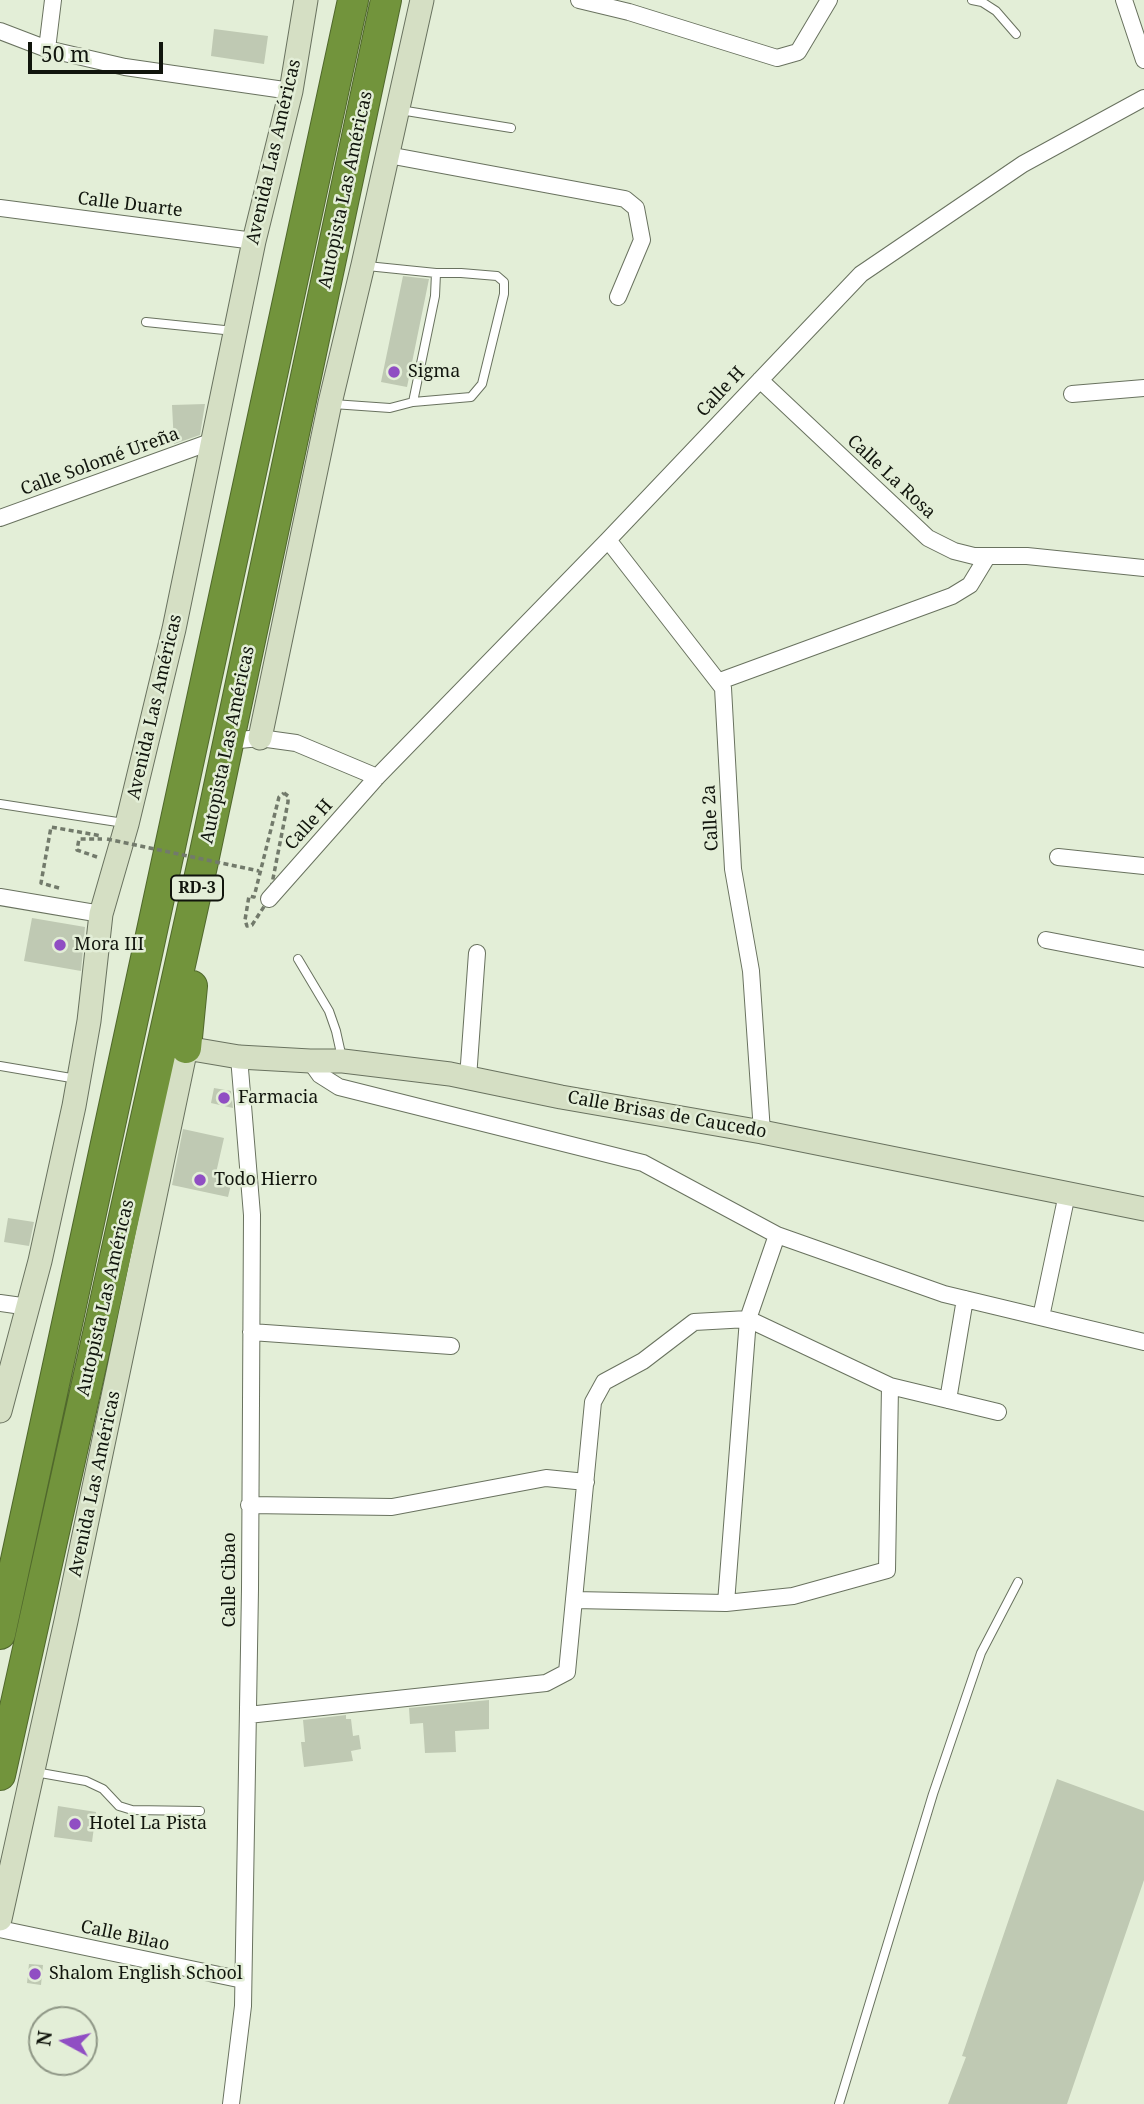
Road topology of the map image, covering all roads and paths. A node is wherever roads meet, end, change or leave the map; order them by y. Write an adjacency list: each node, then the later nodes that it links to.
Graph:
1 (53, 0): 12 (street)
2 (306, 0): 14 (street, Avenida Las Américas)
3 (353, 0): 75 (highway, Autopista Las Américas / RD-3)
4 (386, 0): 38 (highway, Autopista Las Américas / RD-3)
5 (422, 0): 16 (street)
6 (579, 0): 7 (street)
7 (829, 0)
8 (972, 0): 11 (lane)
9 (1124, 0): 13 (street)
10 (0, 31): 12 (street)
11 (1016, 34)
12 (47, 49): 14 (street)
13 (1144, 60)
14 (291, 91): 20 (street, Avenida Las Américas)
15 (1144, 98): 26 (street, Calle H)
16 (398, 110): 17 (lane); 18 (street)
17 (511, 128)
18 (388, 155): 21 (street); 23 (street)
19 (0, 208): 20 (street, Calle Duarte)
20 (254, 241): 25 (street, Avenida Las Américas)
21 (363, 265): 22 (lane); 30 (street)
22 (436, 273): 29 (lane); 29 (lane)
23 (618, 297)
24 (146, 322): 25 (lane)
25 (234, 331): 31 (street, Avenida Las Américas)
26 (760, 380): 33 (street, Calle H); 34 (street, Calle La Rosa)
27 (1144, 388): 28 (street)
28 (1072, 394)
29 (413, 402): 30 (lane)
30 (330, 404): 37 (street)
31 (213, 441): 32 (street, Calle Solomé Ureña); 41 (street, Avenida Las Américas)
32 (0, 518)
33 (608, 540): 36 (street, Calle 2a); 39 (street, Calle H)
34 (987, 557): 35 (street, Calle La Rosa); 36 (street)
35 (1144, 568)
36 (720, 681): 64 (street, Calle 2a)
37 (260, 738): 38 (street); 39 (street)
38 (229, 741): 46 (highway, Autopista Las Américas / RD-3)
39 (377, 777): 50 (street, Calle H)
40 (0, 804): 41 (lane)
41 (127, 824): 51 (street, Avenida Las Américas)
42 (284, 827): 43 (path, bridge)
43 (107, 839): 45 (path); 48 (path)
44 (1058, 856): 47 (street)
45 (95, 857)
46 (204, 857): 57 (highway); 90 (highway, Autopista Las Américas / RD-3)
47 (1144, 866)
48 (66, 891)
49 (0, 897): 51 (street)
50 (269, 900): 52 (path)
51 (101, 914): 63 (street, Avenida Las Américas)
52 (245, 920)
53 (1046, 940): 55 (street)
54 (477, 953): 62 (street)
55 (1144, 959)
56 (298, 960): 59 (lane)
57 (186, 1048): 58 (street, Calle Brisas de Caucedo); 89 (street, Avenida Las Américas)
58 (239, 1056): 60 (street, Calle Brisas de Caucedo); 73 (street, Calle Cibao)
59 (343, 1060): 60 (street, Calle Brisas de Caucedo); 62 (street, Calle Brisas de Caucedo)
60 (310, 1061): 67 (street)
61 (0, 1066): 63 (lane)
62 (468, 1078): 64 (street, Calle Brisas de Caucedo)
63 (79, 1079): 70 (street, Avenida Las Américas)
64 (762, 1132): 65 (street, Calle Brisas de Caucedo)
65 (1067, 1194): 66 (street, Calle Brisas de Caucedo); 71 (street)
66 (1144, 1209)
67 (777, 1235): 68 (street); 72 (street)
68 (965, 1299): 71 (street); 78 (street)
69 (0, 1303): 70 (street)
70 (29, 1307): 79 (street, Avenida Las Américas)
71 (1041, 1317): 74 (street)
72 (748, 1319): 77 (street); 81 (street); 86 (street)
73 (251, 1332): 76 (street); 82 (street, Calle Cibao)
74 (1144, 1342)
75 (62, 1343): 83 (highway); 87 (highway, Autopista Las Américas / RD-3)
76 (451, 1346)
77 (890, 1386): 78 (street); 86 (street)
78 (948, 1400): 80 (street)
79 (0, 1411)
80 (998, 1412)
81 (586, 1482): 82 (street); 85 (street)
82 (249, 1505): 88 (street, Calle Cibao)
83 (0, 1552)
84 (1018, 1582): 96 (lane)
85 (574, 1600): 86 (street); 88 (street)
86 (726, 1602)
87 (0, 1634)
88 (248, 1715): 94 (street, Calle Cibao)
89 (33, 1772): 91 (lane); 92 (street, Avenida Las Américas)
90 (0, 1775)
91 (200, 1811)
92 (0, 1919)
93 (0, 1929): 94 (street, Calle Bilao)
94 (243, 1980): 95 (street, Calle Cibao)
95 (231, 2104)
96 (839, 2104)

